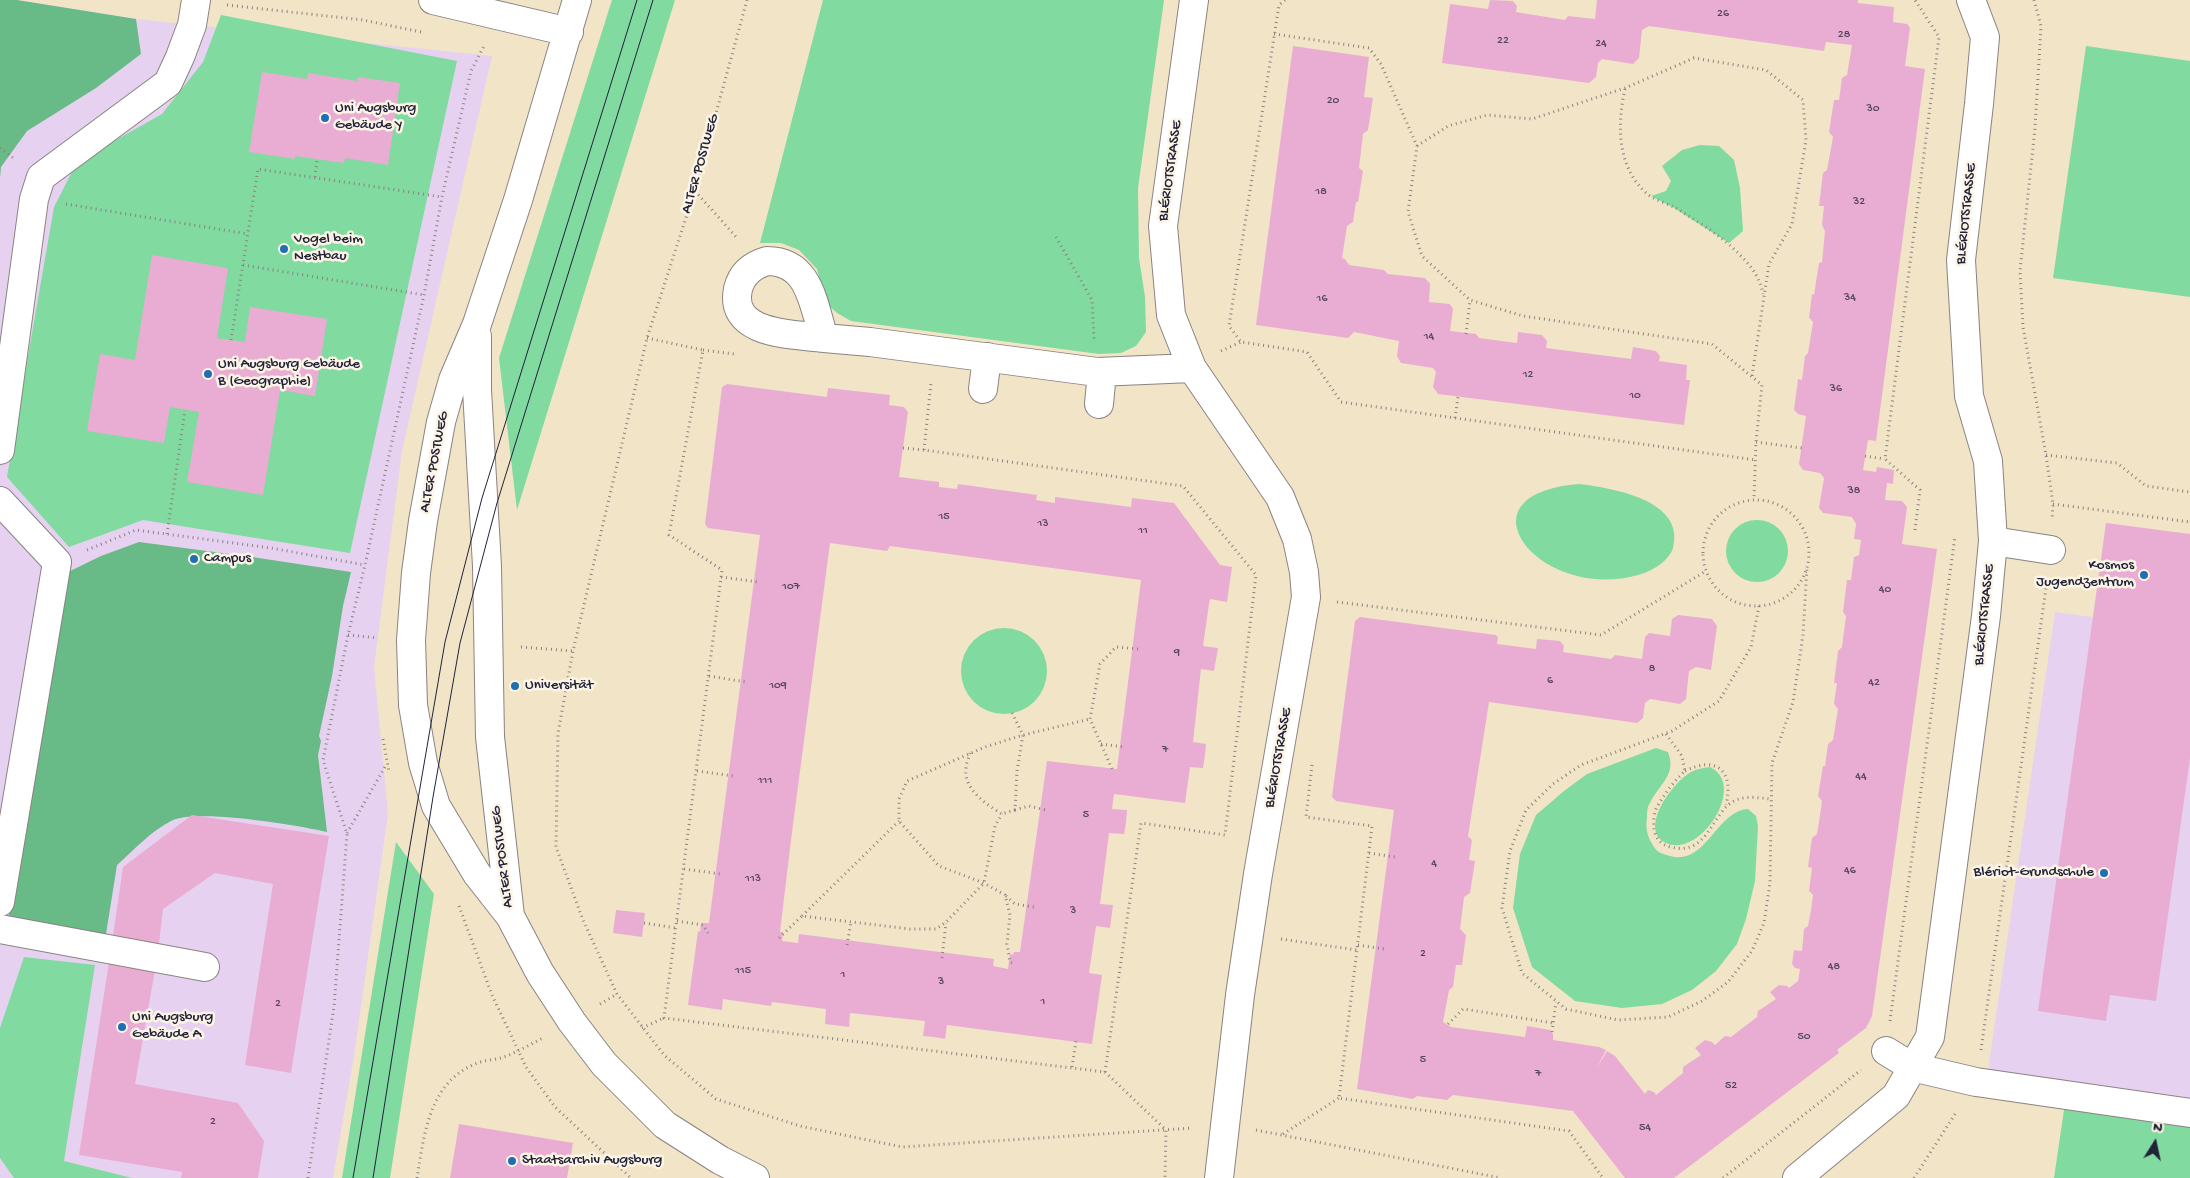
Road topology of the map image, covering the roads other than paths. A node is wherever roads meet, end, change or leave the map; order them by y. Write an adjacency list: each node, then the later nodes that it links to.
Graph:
1 (433, 0): 6 (street)
2 (577, 0): 6 (street, ALTER POSTWEG)
3 (1194, 0): 10 (street, BLÉRIOTSTRASSE)
4 (1970, 0): 16 (street, BLÉRIOTSTRASSE)
5 (195, 9): 14 (street)
6 (569, 32): 7 (street, ALTER POSTWEG)
7 (477, 324): 19 (street, ALTER POSTWEG); 19 (street, ALTER POSTWEG)
8 (824, 338): 8 (street); 9 (street)
9 (987, 357): 11 (street); 12 (street)
10 (1192, 368): 11 (street); 26 (street, BLÉRIOTSTRASSE)
11 (1099, 372): 13 (street)
12 (982, 388)
13 (1099, 404)
14 (0, 450)
15 (0, 501): 18 (street)
16 (1993, 541): 17 (street); 23 (street, BLÉRIOTSTRASSE)
17 (2051, 550)
18 (0, 902)
19 (510, 916): 25 (street)
20 (0, 929): 21 (street)
21 (205, 967)
22 (1886, 1051): 23 (street)
23 (1912, 1068): 24 (street); 27 (street, BLÉRIOTSTRASSE)
24 (2190, 1113)
25 (755, 1178)
26 (1220, 1178)
27 (1797, 1178)

